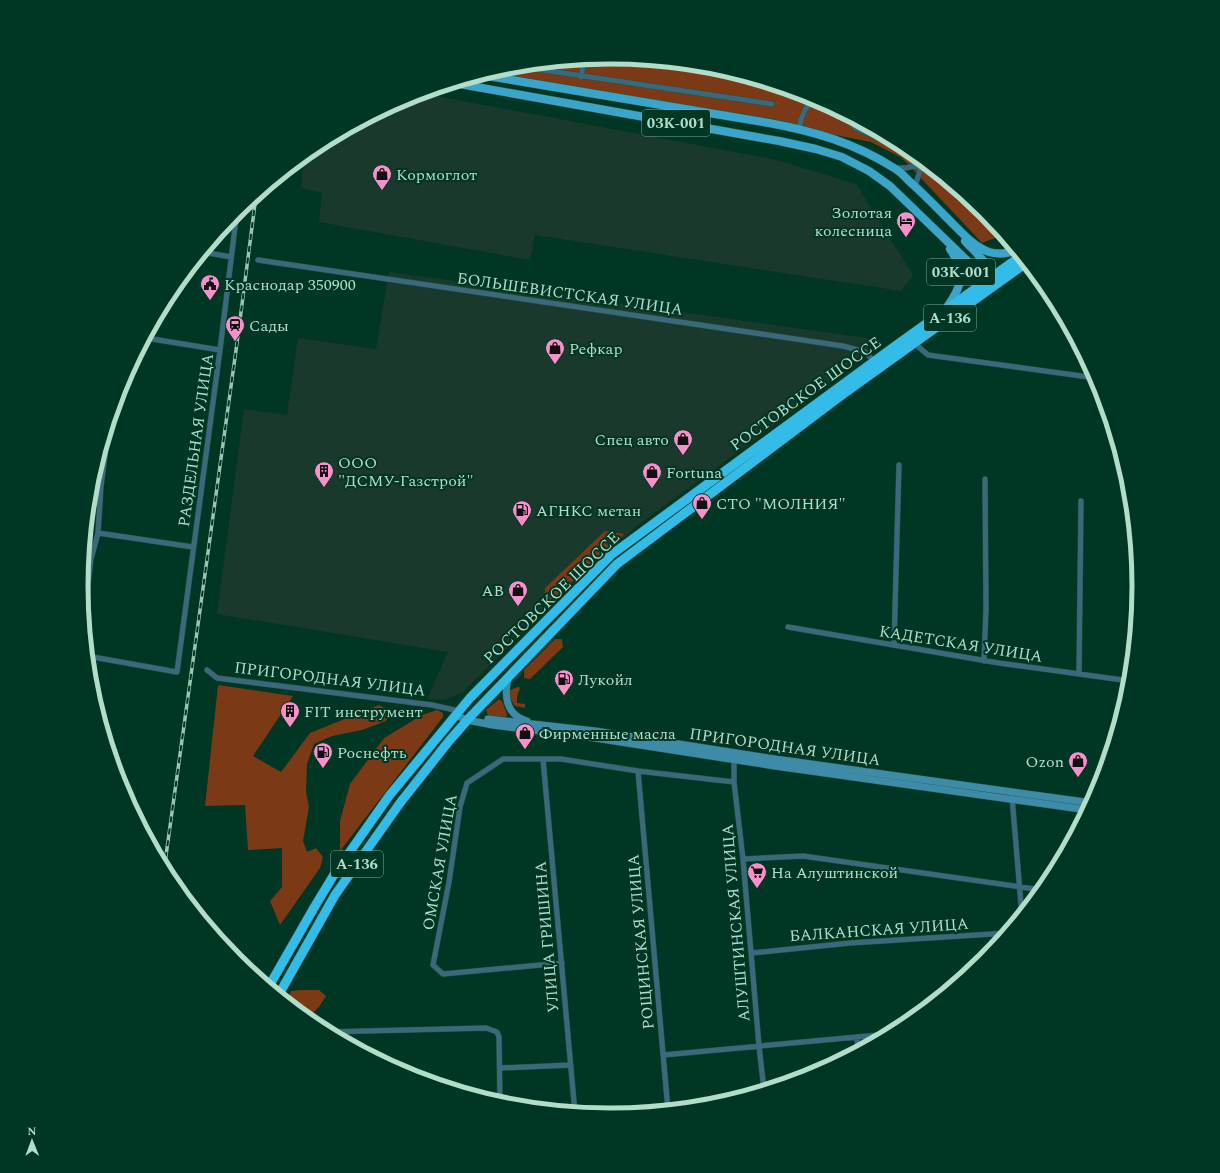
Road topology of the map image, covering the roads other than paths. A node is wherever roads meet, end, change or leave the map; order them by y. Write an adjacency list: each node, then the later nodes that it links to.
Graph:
1 (583, 65): 3 (street)
2 (536, 69): 3 (street)
3 (581, 76): 7 (street)
4 (495, 77): 9 (main road, 03К-001)
5 (465, 85): 16 (main road, 03К-001)
6 (808, 103): 9 (street)
7 (772, 104)
8 (855, 125): 10 (street)
9 (799, 128): 12 (main road, 03К-001)
10 (874, 136)
11 (918, 165): 12 (street); 13 (street)
12 (895, 168): 13 (main road, 03К-001)
13 (915, 186): 14 (main road, 03К-001)
14 (924, 194): 17 (main road, 03К-001); 24 (main road, 03К-001)
15 (235, 223): 19 (street, РАЗДЕЛЬНАЯ УЛИЦА)
16 (939, 234): 24 (main road, 03К-001); 26 (main road, 03К-001)
17 (1011, 252)
18 (208, 253): 19 (street)
19 (231, 257): 29 (street, РАЗДЕЛЬНАЯ УЛИЦА)
20 (1017, 259): 24 (highway, РОСТОВСКОЕ ШОССЕ / А-136)
21 (258, 260): 30 (street, БОЛЬШЕВИСТСКАЯ УЛИЦА)
22 (1023, 265): 23 (highway, РОСТОВСКОЕ ШОССЕ / А-136)
23 (1010, 275): 24 (main road, А-136); 25 (highway, РОСТОВСКОЕ ШОССЕ / А-136)
24 (993, 277): 25 (main road, А-136); 26 (highway, РОСТОВСКОЕ ШОССЕ / А-136)
25 (986, 292): 28 (highway, РОСТОВСКОЕ ШОССЕ / А-136)
26 (944, 312): 30 (highway, РОСТОВСКОЕ ШОССЕ / А-136)
27 (150, 339): 29 (street)
28 (914, 343): 30 (highway, РОСТОВСКОЕ ШОССЕ / А-136); 31 (street)
29 (220, 350): 39 (street, РАЗДЕЛЬНАЯ УЛИЦА)
30 (877, 365): 48 (highway, РОСТОВСКОЕ ШОССЕ / А-136); 50 (highway, РОСТОВСКОЕ ШОССЕ / А-136)
31 (1089, 377)
32 (106, 447): 36 (street)
33 (899, 465): 43 (street)
34 (985, 480): 45 (street)
35 (98, 485): 36 (street)
36 (101, 486): 38 (street)
37 (1081, 501): 47 (street)
38 (98, 533): 39 (street); 40 (street)
39 (194, 547): 44 (street, РАЗДЕЛЬНАЯ УЛИЦА)
40 (91, 559): 41 (street)
41 (88, 584)
42 (788, 628): 43 (street, КАДЕТСКАЯ УЛИЦА)
43 (894, 646): 45 (street, КАДЕТСКАЯ УЛИЦА)
44 (92, 657)
45 (984, 661): 47 (street, КАДЕТСКАЯ УЛИЦА)
46 (207, 670): 50 (street, ПРИГОРОДНАЯ УЛИЦА)
47 (1079, 674): 49 (street, КАДЕТСКАЯ УЛИЦА)
48 (508, 678): 51 (highway, РОСТОВСКОЕ ШОССЕ / А-136); 52 (street)
49 (1123, 680)
50 (455, 712): 51 (street, ПРИГОРОДНАЯ УЛИЦА); 67 (highway, РОСТОВСКОЕ ШОССЕ / А-136)
51 (469, 718): 52 (street, ПРИГОРОДНАЯ УЛИЦА); 53 (street, ПРИГОРОДНАЯ УЛИЦА); 68 (highway, РОСТОВСКОЕ ШОССЕ / А-136)
52 (543, 725): 53 (street, ПРИГОРОДНАЯ УЛИЦА)
53 (734, 756): 56 (street, АЛУШТИНСКАЯ УЛИЦА); 57 (street, ПРИГОРОДНАЯ УЛИЦА)
54 (543, 759): 55 (street); 66 (street, УЛИЦА ГРИШИНА); 66 (street, ОМСКАЯ УЛИЦА)
55 (638, 771): 56 (street); 74 (street, РОЩИНСКАЯ УЛИЦА)
56 (734, 782): 60 (street, АЛУШТИНСКАЯ УЛИЦА)
57 (1012, 795): 58 (street, ПРИГОРОДНАЯ УЛИЦА); 59 (street, ПРИГОРОДНАЯ УЛИЦА); 61 (street)
58 (1086, 802)
59 (1083, 809)
60 (743, 860): 61 (street); 65 (street, АЛУШТИНСКАЯ УЛИЦА)
61 (1020, 887): 62 (street); 63 (street)
62 (1036, 889)
63 (1022, 909)
64 (1001, 933): 65 (street, БАЛКАНСКАЯ УЛИЦА)
65 (752, 953): 72 (street, АЛУШТИНСКАЯ УЛИЦА)
66 (562, 963): 75 (street, УЛИЦА ГРИШИНА)
67 (271, 984)
68 (280, 992)
69 (337, 1032): 76 (street)
70 (877, 1035): 71 (street)
71 (857, 1037): 72 (street); 73 (street)
72 (759, 1046): 74 (street); 77 (street, АЛУШТИНСКАЯ УЛИЦА)
73 (858, 1046)
74 (663, 1055): 79 (street, РОЩИНСКАЯ УЛИЦА)
75 (571, 1065): 76 (street); 80 (street, УЛИЦА ГРИШИНА)
76 (500, 1068): 78 (street)
77 (763, 1085)
78 (500, 1097)
79 (668, 1106)
80 (575, 1108)

